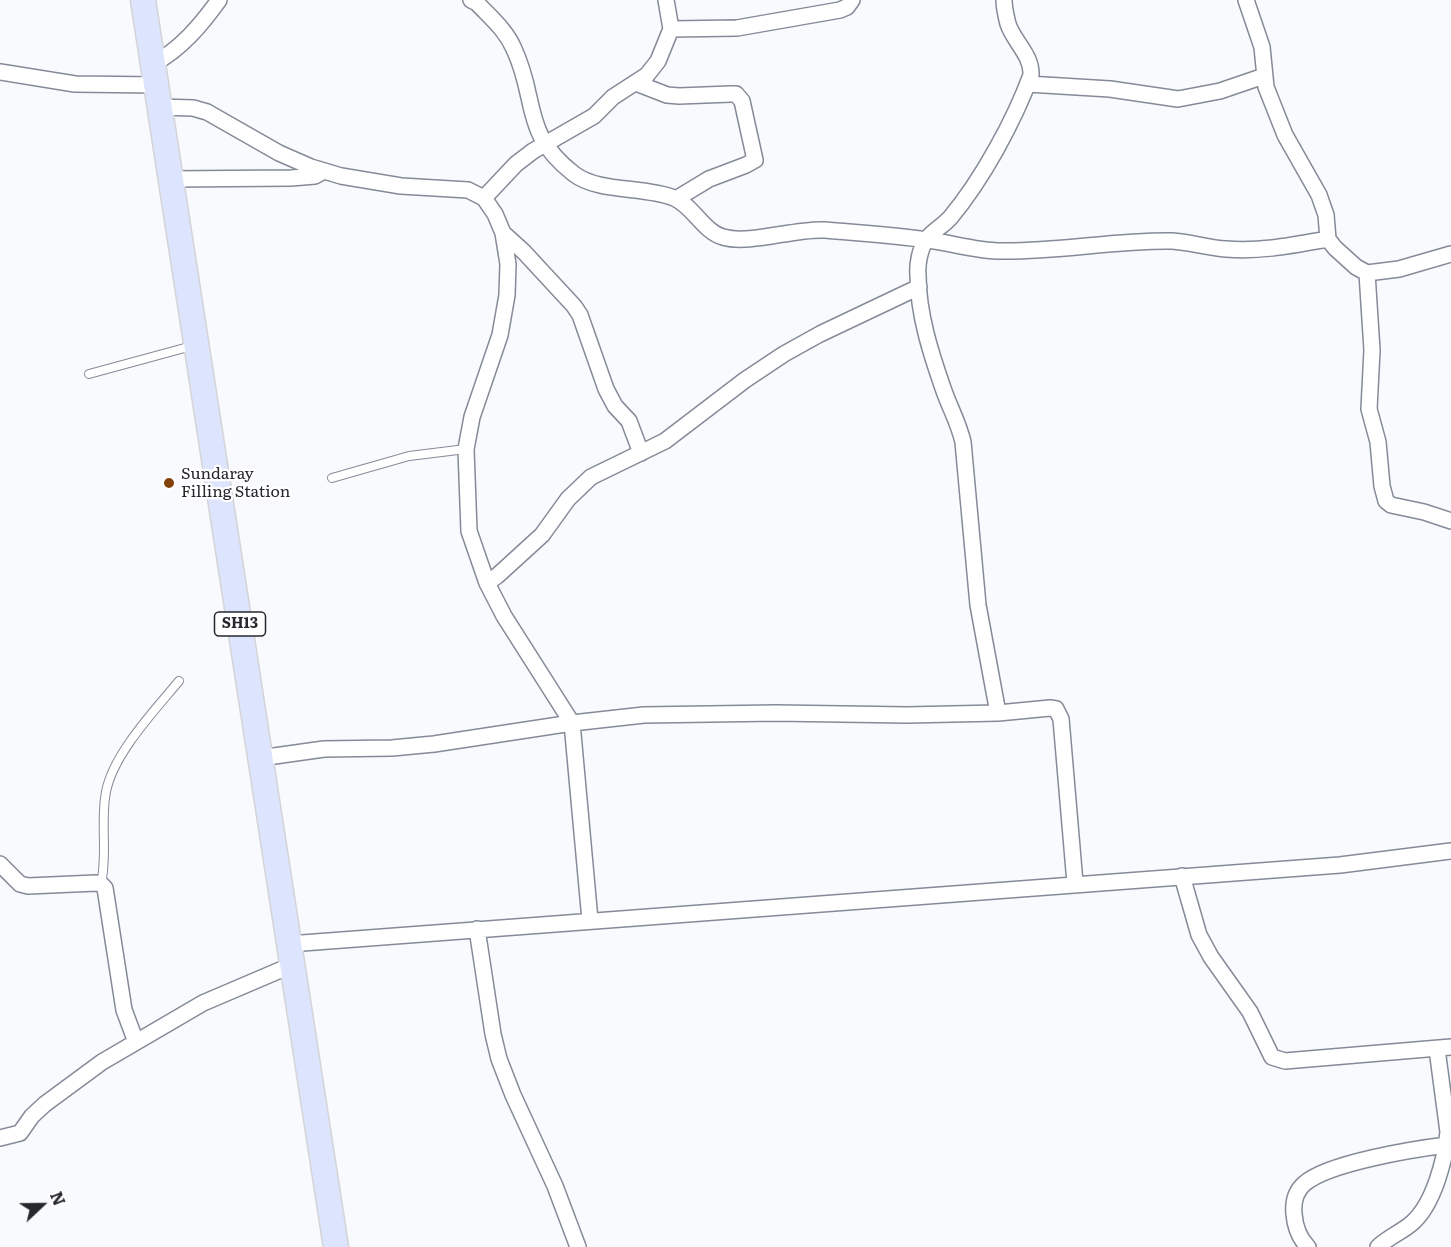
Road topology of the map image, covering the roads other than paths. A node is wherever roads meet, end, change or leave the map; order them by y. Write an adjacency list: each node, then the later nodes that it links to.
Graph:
1 (143, 0): 13 (main road, SH13)
2 (219, 0): 13 (street)
3 (471, 0): 14 (street)
4 (666, 0): 8 (street)
5 (852, 0): 8 (street)
6 (1004, 0): 12 (street)
7 (1246, 0): 10 (street)
8 (671, 29): 11 (street)
9 (0, 72): 13 (street)
10 (1264, 76): 12 (street); 20 (street)
11 (636, 83): 14 (street); 18 (street)
12 (1028, 84): 21 (street)
13 (156, 85): 15 (street); 16 (main road, SH13)
14 (544, 143): 17 (street); 18 (street)
15 (324, 171): 16 (street); 17 (street)
16 (171, 179): 25 (main road, SH13)
17 (484, 198): 19 (street)
18 (676, 199): 21 (street)
19 (503, 232): 27 (street); 28 (street)
20 (1328, 239): 21 (street); 23 (street)
21 (927, 240): 24 (street)
22 (1451, 255): 23 (street)
23 (1367, 273): 30 (street)
24 (919, 287): 28 (street); 33 (street)
25 (196, 345): 26 (lane); 35 (main road, SH13)
26 (89, 374)
27 (466, 449): 29 (lane); 31 (street)
28 (641, 453): 31 (street)
29 (332, 478)
30 (1451, 521)
31 (487, 583): 34 (street)
32 (179, 681): 40 (lane)
33 (998, 713): 34 (street); 39 (street)
34 (572, 723): 35 (street); 41 (street)
35 (260, 758): 43 (main road, SH13)
36 (1451, 851): 38 (street)
37 (0, 864): 40 (street)
38 (1182, 876): 39 (street); 45 (street)
39 (1076, 883): 41 (street)
40 (101, 884): 44 (street)
41 (590, 920): 42 (street)
42 (477, 928): 43 (street); 49 (street)
43 (291, 954): 44 (street); 48 (main road, SH13)
44 (136, 1042): 46 (street)
45 (1444, 1048): 47 (street)
46 (0, 1138)
47 (1446, 1145): 50 (street); 51 (street)
48 (336, 1247)
49 (578, 1247)
50 (1308, 1247)
51 (1378, 1247)

